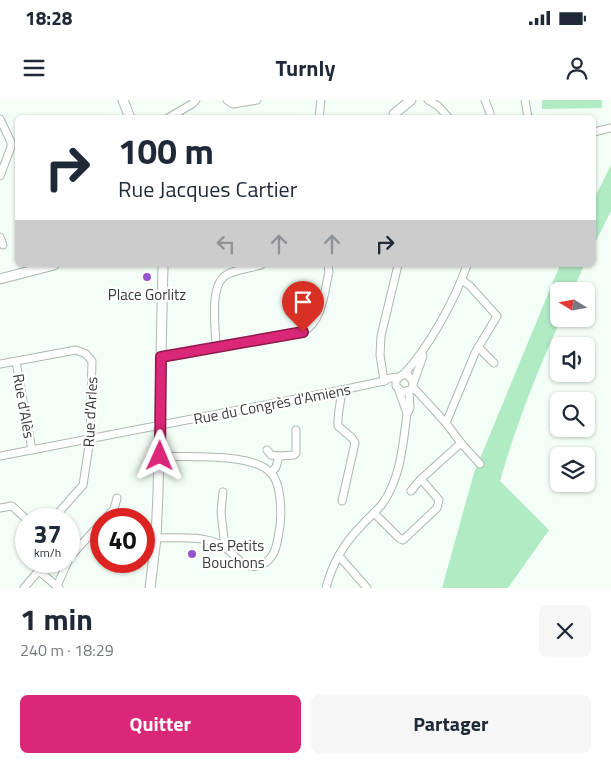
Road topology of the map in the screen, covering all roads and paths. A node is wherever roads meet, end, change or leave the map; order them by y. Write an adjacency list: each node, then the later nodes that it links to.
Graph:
1 (123, 100): 12 (street)
2 (196, 100): 13 (street)
3 (227, 100): 4 (street)
4 (257, 100)
5 (321, 100): 14 (street)
6 (402, 100): 15 (street)
7 (411, 100): 16 (street)
8 (428, 100): 17 (street)
9 (485, 100): 11 (street)
10 (525, 100): 18 (street)
11 (490, 113)
12 (129, 115)
13 (173, 115)
14 (319, 115)
15 (394, 115)
16 (394, 115)
17 (446, 115)
18 (528, 115)
19 (0, 119): 22 (street)
20 (611, 128): 21 (street)
21 (596, 132)
22 (0, 176)
23 (0, 237): 24 (street)
24 (3, 245)
25 (46, 267): 31 (street)
26 (163, 267): 36 (street)
27 (254, 267): 33 (street)
28 (328, 267): 33 (street)
29 (398, 267): 41 (street)
30 (466, 267): 32 (street)
31 (0, 279)
32 (462, 280): 34 (street); 35 (street)
33 (216, 347): 36 (street)
34 (478, 347): 38 (street); 46 (street)
35 (425, 349): 40 (street); 42 (street)
36 (161, 357): 47 (street)
37 (16, 362): 39 (street, Rue d'Arles); 49 (street, Rue d'Arles); 51 (street, Rue d'Alès)
38 (494, 363)
39 (0, 364)
40 (401, 376): 41 (street, Rue du Congrès d'Amiens); 42 (street); 44 (street)
41 (384, 381): 43 (street, Rue du Congrès d'Amiens); 44 (street)
42 (411, 387): 44 (street); 45 (street); 46 (street)
43 (342, 390): 47 (street, Rue du Congrès d'Amiens); 62 (street)
44 (398, 390): 45 (street)
45 (407, 414): 67 (street)
46 (446, 423): 50 (street)
47 (160, 426): 49 (street, Rue du Congrès d'Amiens); 54 (street)
48 (296, 430): 55 (street)
49 (90, 439): 51 (street, Rue du Congrès d'Amiens); 64 (street, Rue d'Arles)
50 (460, 443): 56 (street); 58 (street)
51 (32, 450): 53 (street, Rue du Congrès d'Amiens)
52 (267, 450): 55 (street)
53 (0, 456)
54 (160, 456): 57 (street); 69 (street)
55 (279, 456): 57 (street)
56 (480, 464)
57 (271, 473): 71 (street)
58 (421, 479): 59 (street); 67 (street)
59 (411, 491)
60 (223, 492): 71 (street)
61 (117, 498): 65 (street)
62 (342, 501)
63 (0, 508): 66 (street)
64 (63, 508)
65 (114, 508)
66 (15, 509)
67 (374, 513): 72 (street)
68 (90, 535): 70 (street)
69 (156, 538): 71 (street); 78 (street)
70 (80, 547)
71 (225, 547)
72 (339, 556): 79 (street); 80 (street)
73 (37, 573): 77 (street)
74 (41, 573): 76 (street)
75 (64, 573): 76 (street)
76 (58, 587)
77 (24, 588)
78 (150, 588)
79 (326, 588)
80 (367, 588)

